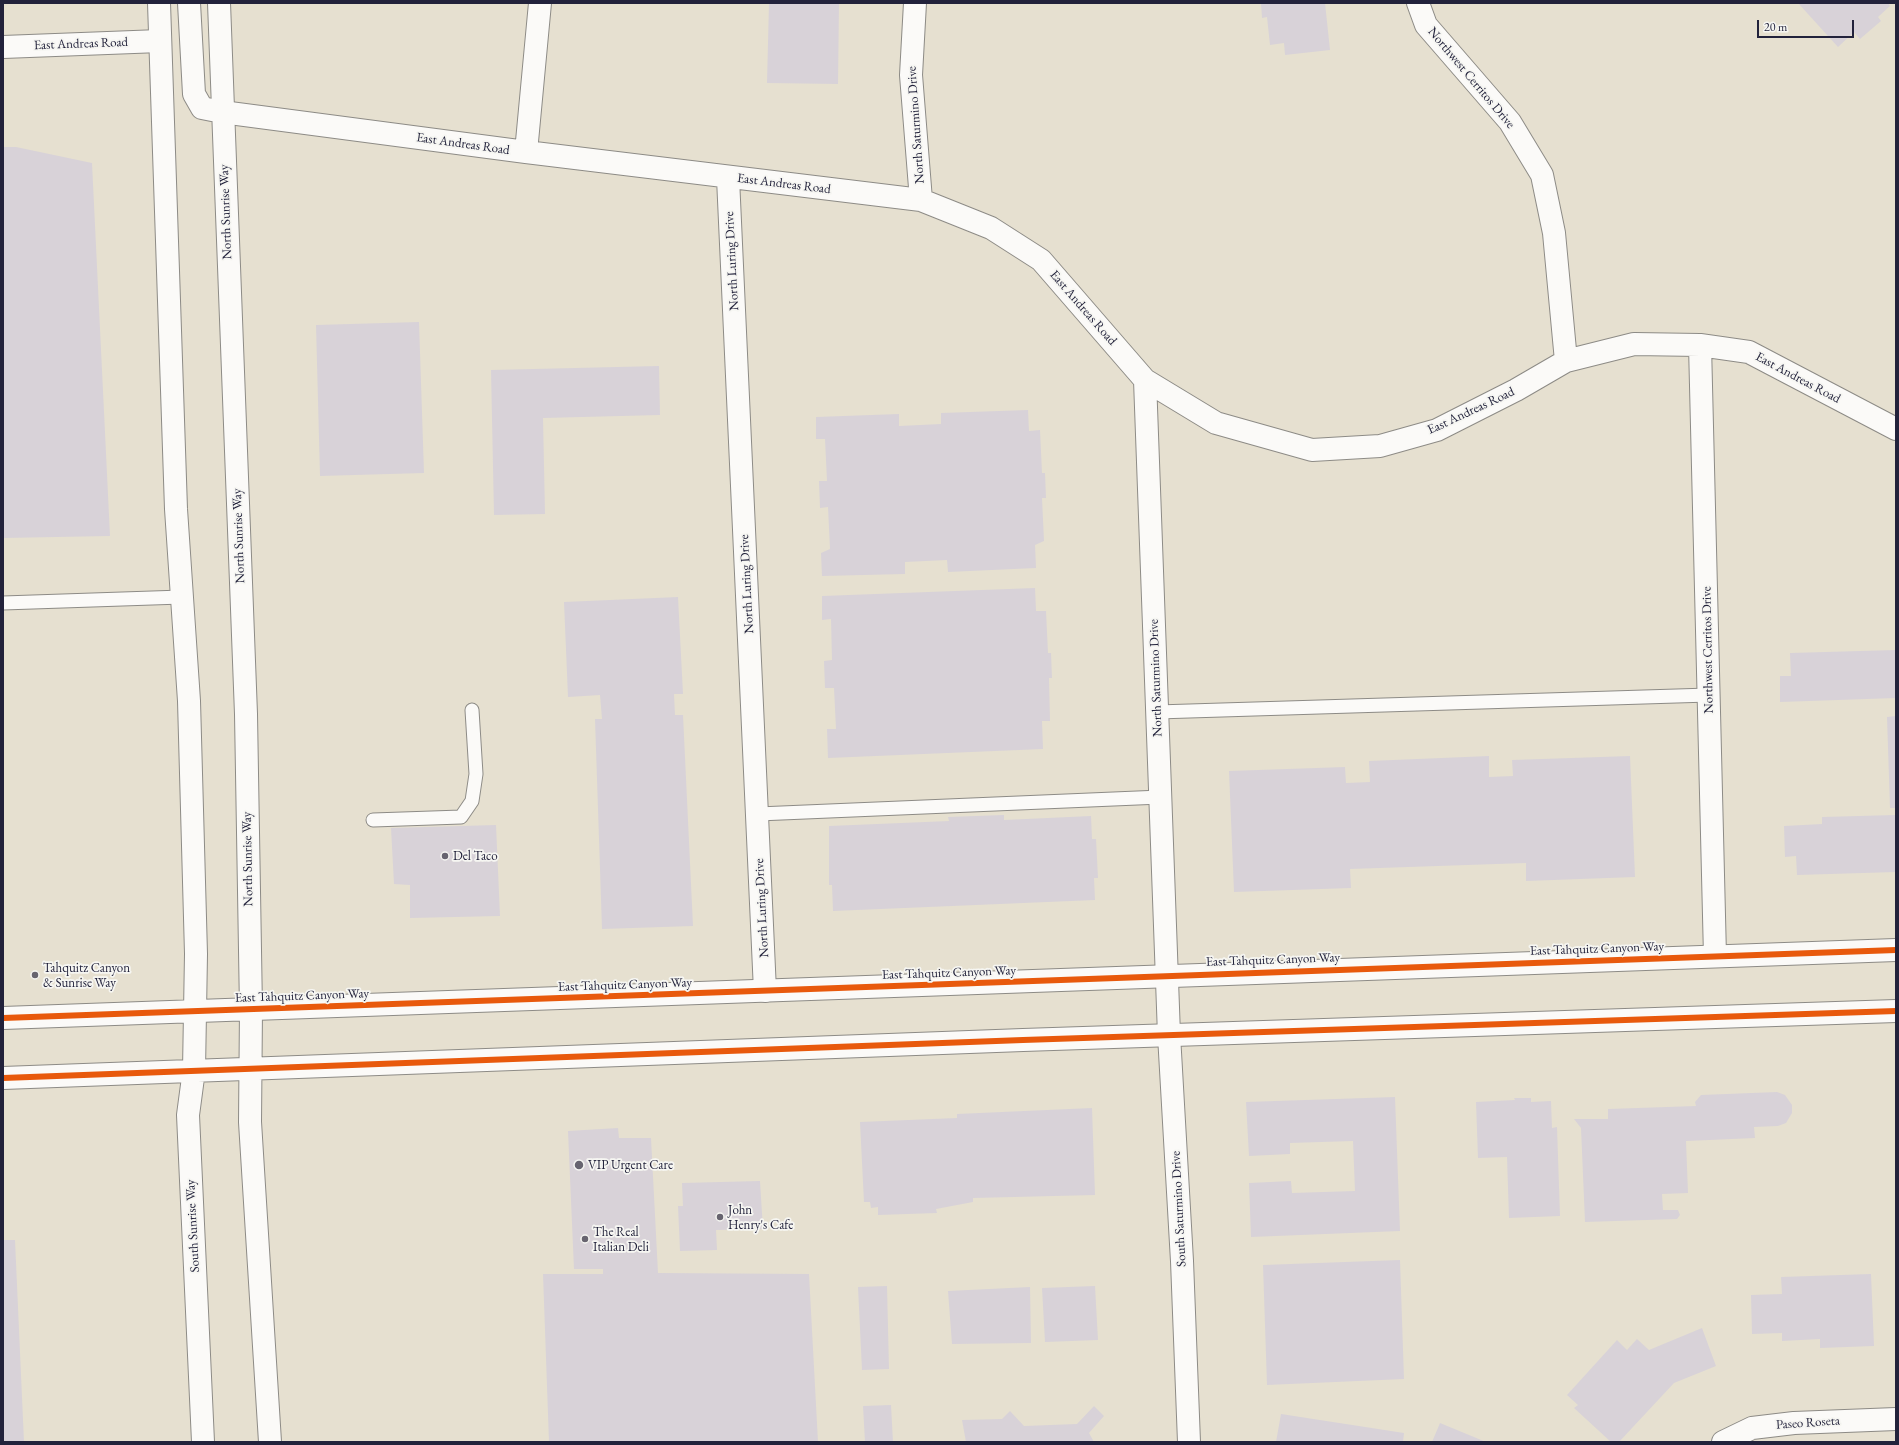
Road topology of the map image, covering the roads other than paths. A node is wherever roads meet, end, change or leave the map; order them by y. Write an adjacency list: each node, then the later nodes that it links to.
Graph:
1 (159, 3): 7 (main road)
2 (189, 3): 9 (main road, East Andreas Road)
3 (219, 3): 9 (main road, North Sunrise Way)
4 (540, 3): 10 (main road)
5 (915, 3): 12 (main road, North Saturmino Drive)
6 (1418, 3): 14 (main road, Northwest Cerritos Drive)
7 (160, 41): 8 (main road, East Andreas Road); 17 (main road)
8 (3, 47)
9 (222, 112): 10 (main road, East Andreas Road); 29 (main road, North Sunrise Way)
10 (526, 152): 11 (main road, East Andreas Road)
11 (728, 178): 12 (main road, East Andreas Road); 23 (main road, North Luring Drive)
12 (921, 200): 15 (main road, East Andreas Road)
13 (1700, 345): 14 (main road, East Andreas Road); 16 (main road, East Andreas Road); 19 (main road, Northwest Cerritos Drive)
14 (1566, 361): 15 (main road, East Andreas Road)
15 (1145, 380): 21 (main road, North Saturmino Drive)
16 (1896, 429)
17 (182, 597): 18 (lane); 30 (main road)
18 (3, 602)
19 (1709, 695): 21 (lane); 26 (main road, Northwest Cerritos Drive)
20 (472, 710): 24 (lane)
21 (1157, 712): 22 (main road, North Saturmino Drive)
22 (1161, 797): 23 (lane); 27 (main road, North Saturmino Drive)
23 (758, 814): 28 (main road, North Luring Drive)
24 (373, 820)
25 (1896, 950): 26 (main road, East Tahquitz Canyon Way)
26 (1715, 956): 27 (main road, East Tahquitz Canyon Way)
27 (1167, 975): 28 (main road, East Tahquitz Canyon Way); 33 (main road, South Saturmino Drive)
28 (766, 991): 29 (main road, East Tahquitz Canyon Way)
29 (251, 1009): 30 (main road, East Tahquitz Canyon Way); 34 (main road, North Sunrise Way)
30 (196, 1010): 32 (main road, East Tahquitz Canyon Way); 35 (main road, South Sunrise Way)
31 (1896, 1011): 33 (main road)
32 (3, 1018)
33 (1169, 1035): 34 (main road); 40 (main road, South Saturmino Drive)
34 (250, 1068): 35 (main road); 39 (main road)
35 (194, 1070): 36 (main road); 38 (main road, South Sunrise Way)
36 (3, 1078)
37 (1896, 1418): 41 (main road, Paseo Roseta)
38 (203, 1442)
39 (270, 1442)
40 (1189, 1442)
41 (1723, 1442)

